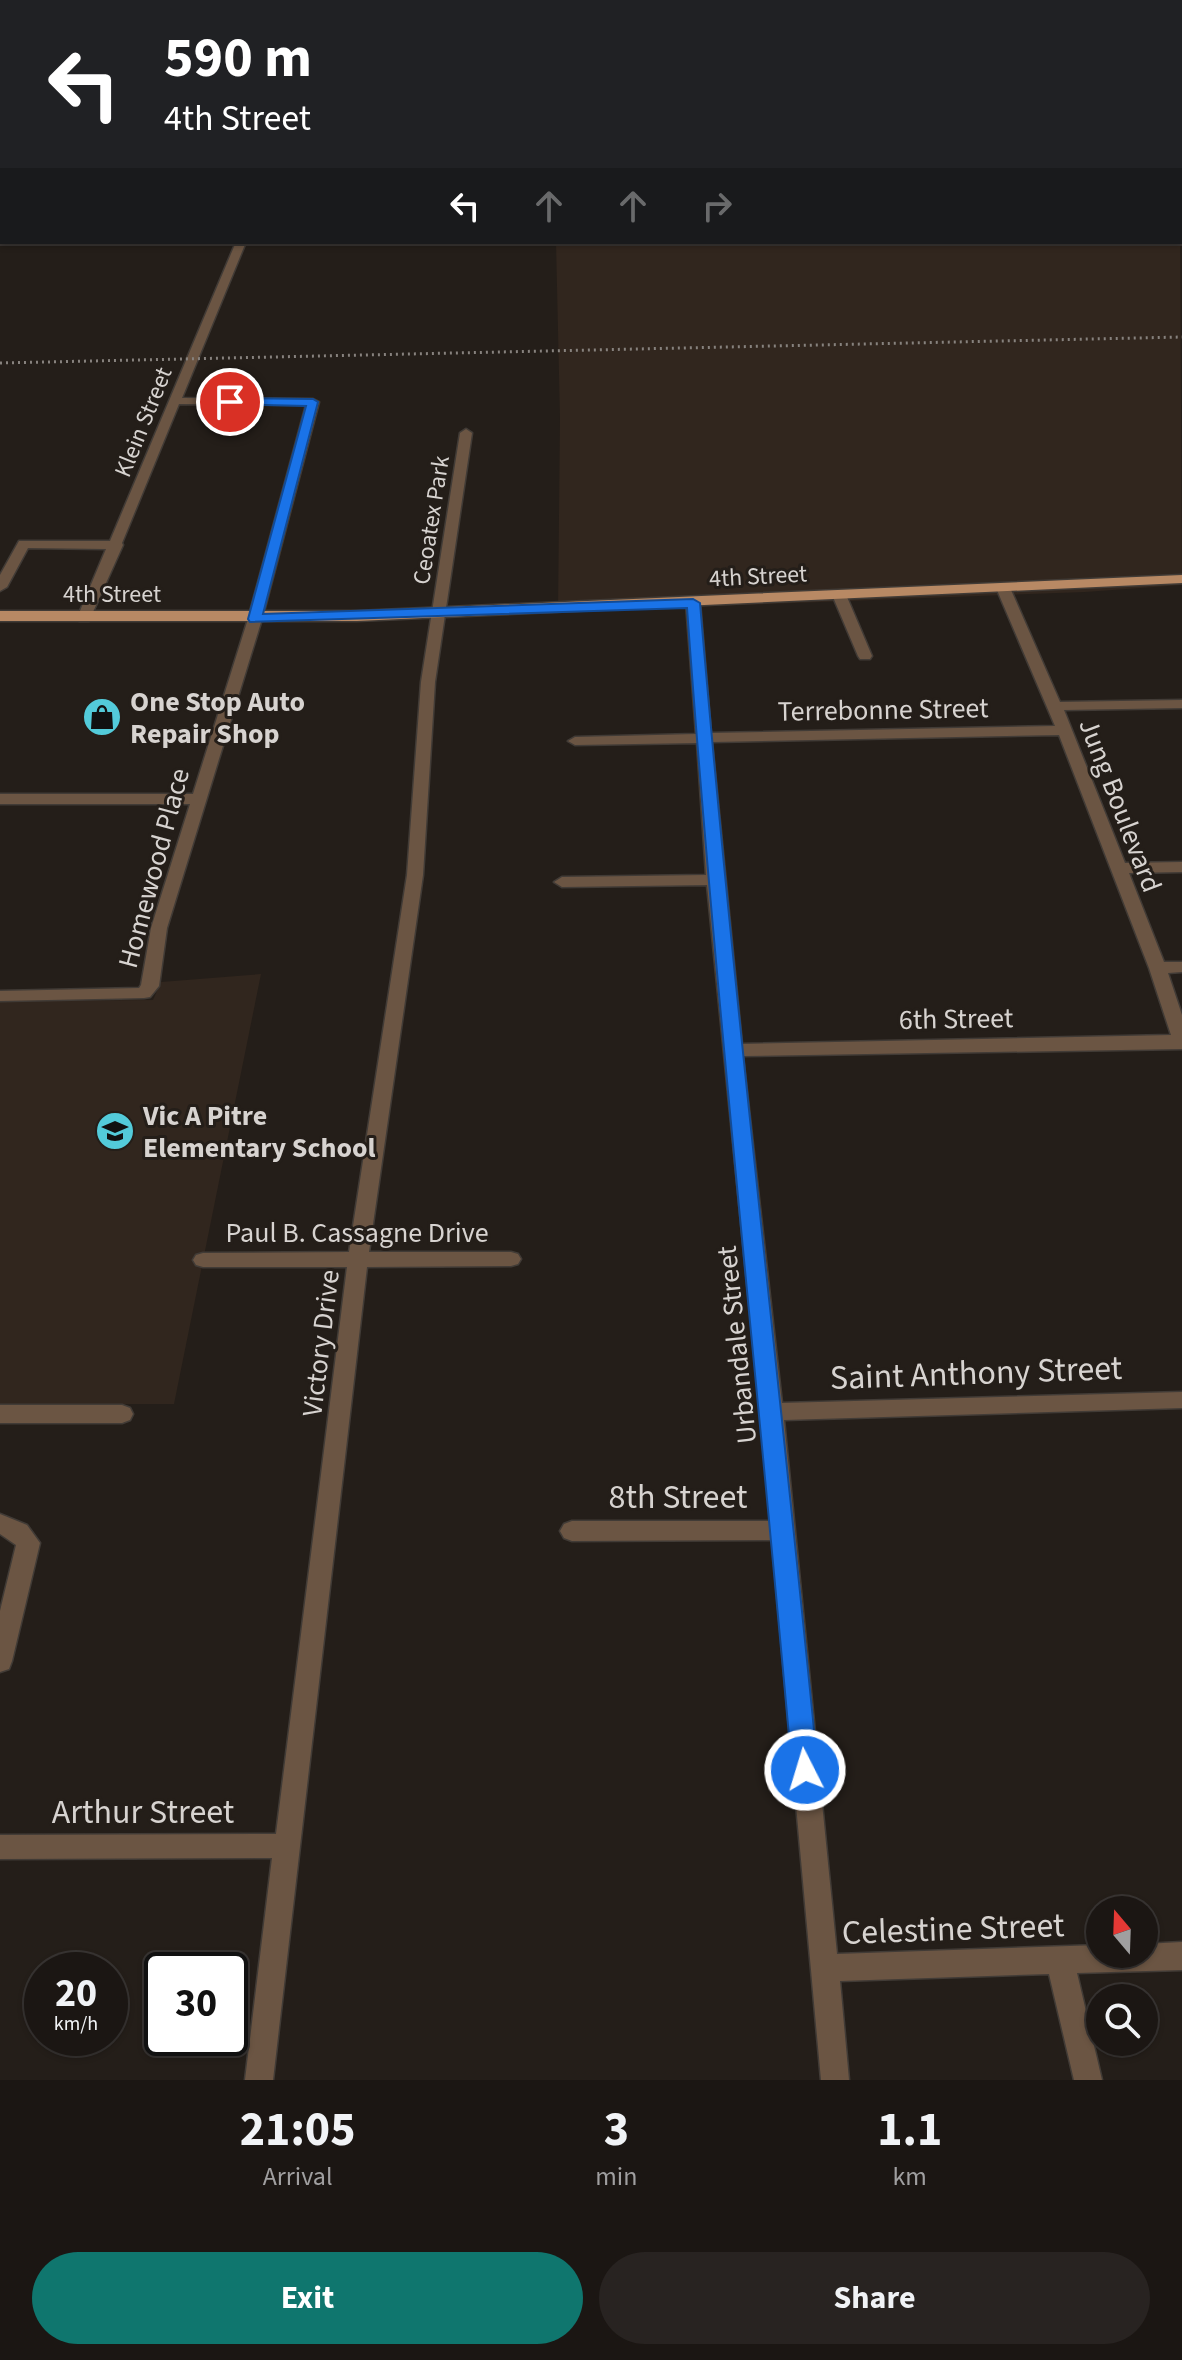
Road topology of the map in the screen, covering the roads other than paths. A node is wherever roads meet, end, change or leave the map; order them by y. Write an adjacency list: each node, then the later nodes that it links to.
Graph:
1 (240, 244): 2 (street, Klein Street)
2 (175, 401): 4 (street, Klein Street); 13 (street, Homewood Place)
3 (466, 433): 10 (street, Ceoatex Park)
4 (117, 545): 6 (street); 12 (street, Klein Street)
5 (1182, 579): 7 (main road, 4th Street)
6 (0, 587)
7 (1004, 590): 8 (main road, 4th Street); 16 (street, Jung Boulevard)
8 (840, 597): 9 (main road, 4th Street); 14 (street)
9 (693, 603): 10 (main road, 4th Street); 18 (street, Urbandale Street)
10 (439, 613): 13 (main road, 4th Street); 33 (street, Victory Drive)
11 (0, 616): 12 (main road, 4th Street)
12 (84, 618): 13 (main road, 4th Street)
13 (255, 619): 21 (street, Homewood Place)
14 (865, 656)
15 (1182, 704): 16 (street)
16 (1055, 706): 17 (street, Jung Boulevard)
17 (1064, 730): 18 (street, Terrebonne Street); 23 (street, Jung Boulevard)
18 (703, 739): 19 (street, Terrebonne Street); 24 (street, Urbandale Street)
19 (575, 741)
20 (0, 799): 21 (street)
21 (197, 799): 28 (street, Homewood Place)
22 (1182, 867): 23 (street)
23 (1117, 868): 27 (street, Jung Boulevard)
24 (715, 880): 25 (street); 30 (street, Urbandale Street)
25 (562, 882)
26 (1182, 967): 27 (street)
27 (1158, 968): 29 (street, Jung Boulevard)
28 (0, 996)
29 (1182, 1042): 30 (street, 6th Street)
30 (732, 1050): 35 (street, Urbandale Street)
31 (511, 1259): 33 (street, Paul B. Cassagne Drive)
32 (203, 1260): 33 (street, Paul B. Cassagne Drive)
33 (359, 1260): 42 (street, Victory Drive)
34 (1182, 1400): 35 (street, Saint Anthony Street)
35 (772, 1412): 39 (street, Urbandale Street)
36 (0, 1414): 37 (street)
37 (122, 1414)
38 (0, 1523): 41 (street)
39 (783, 1530): 40 (street, 8th Street); 46 (street, Urbandale Street)
40 (572, 1531)
41 (0, 1661)
42 (287, 1846): 43 (street, Arthur Street); 47 (street, Victory Drive)
43 (0, 1847)
44 (1182, 1956): 45 (street, Celestine Street)
45 (1060, 1960): 46 (street, Celestine Street); 49 (street)
46 (823, 1968): 48 (street, Urbandale Street)
47 (259, 2080)
48 (835, 2080)
49 (1088, 2080)

